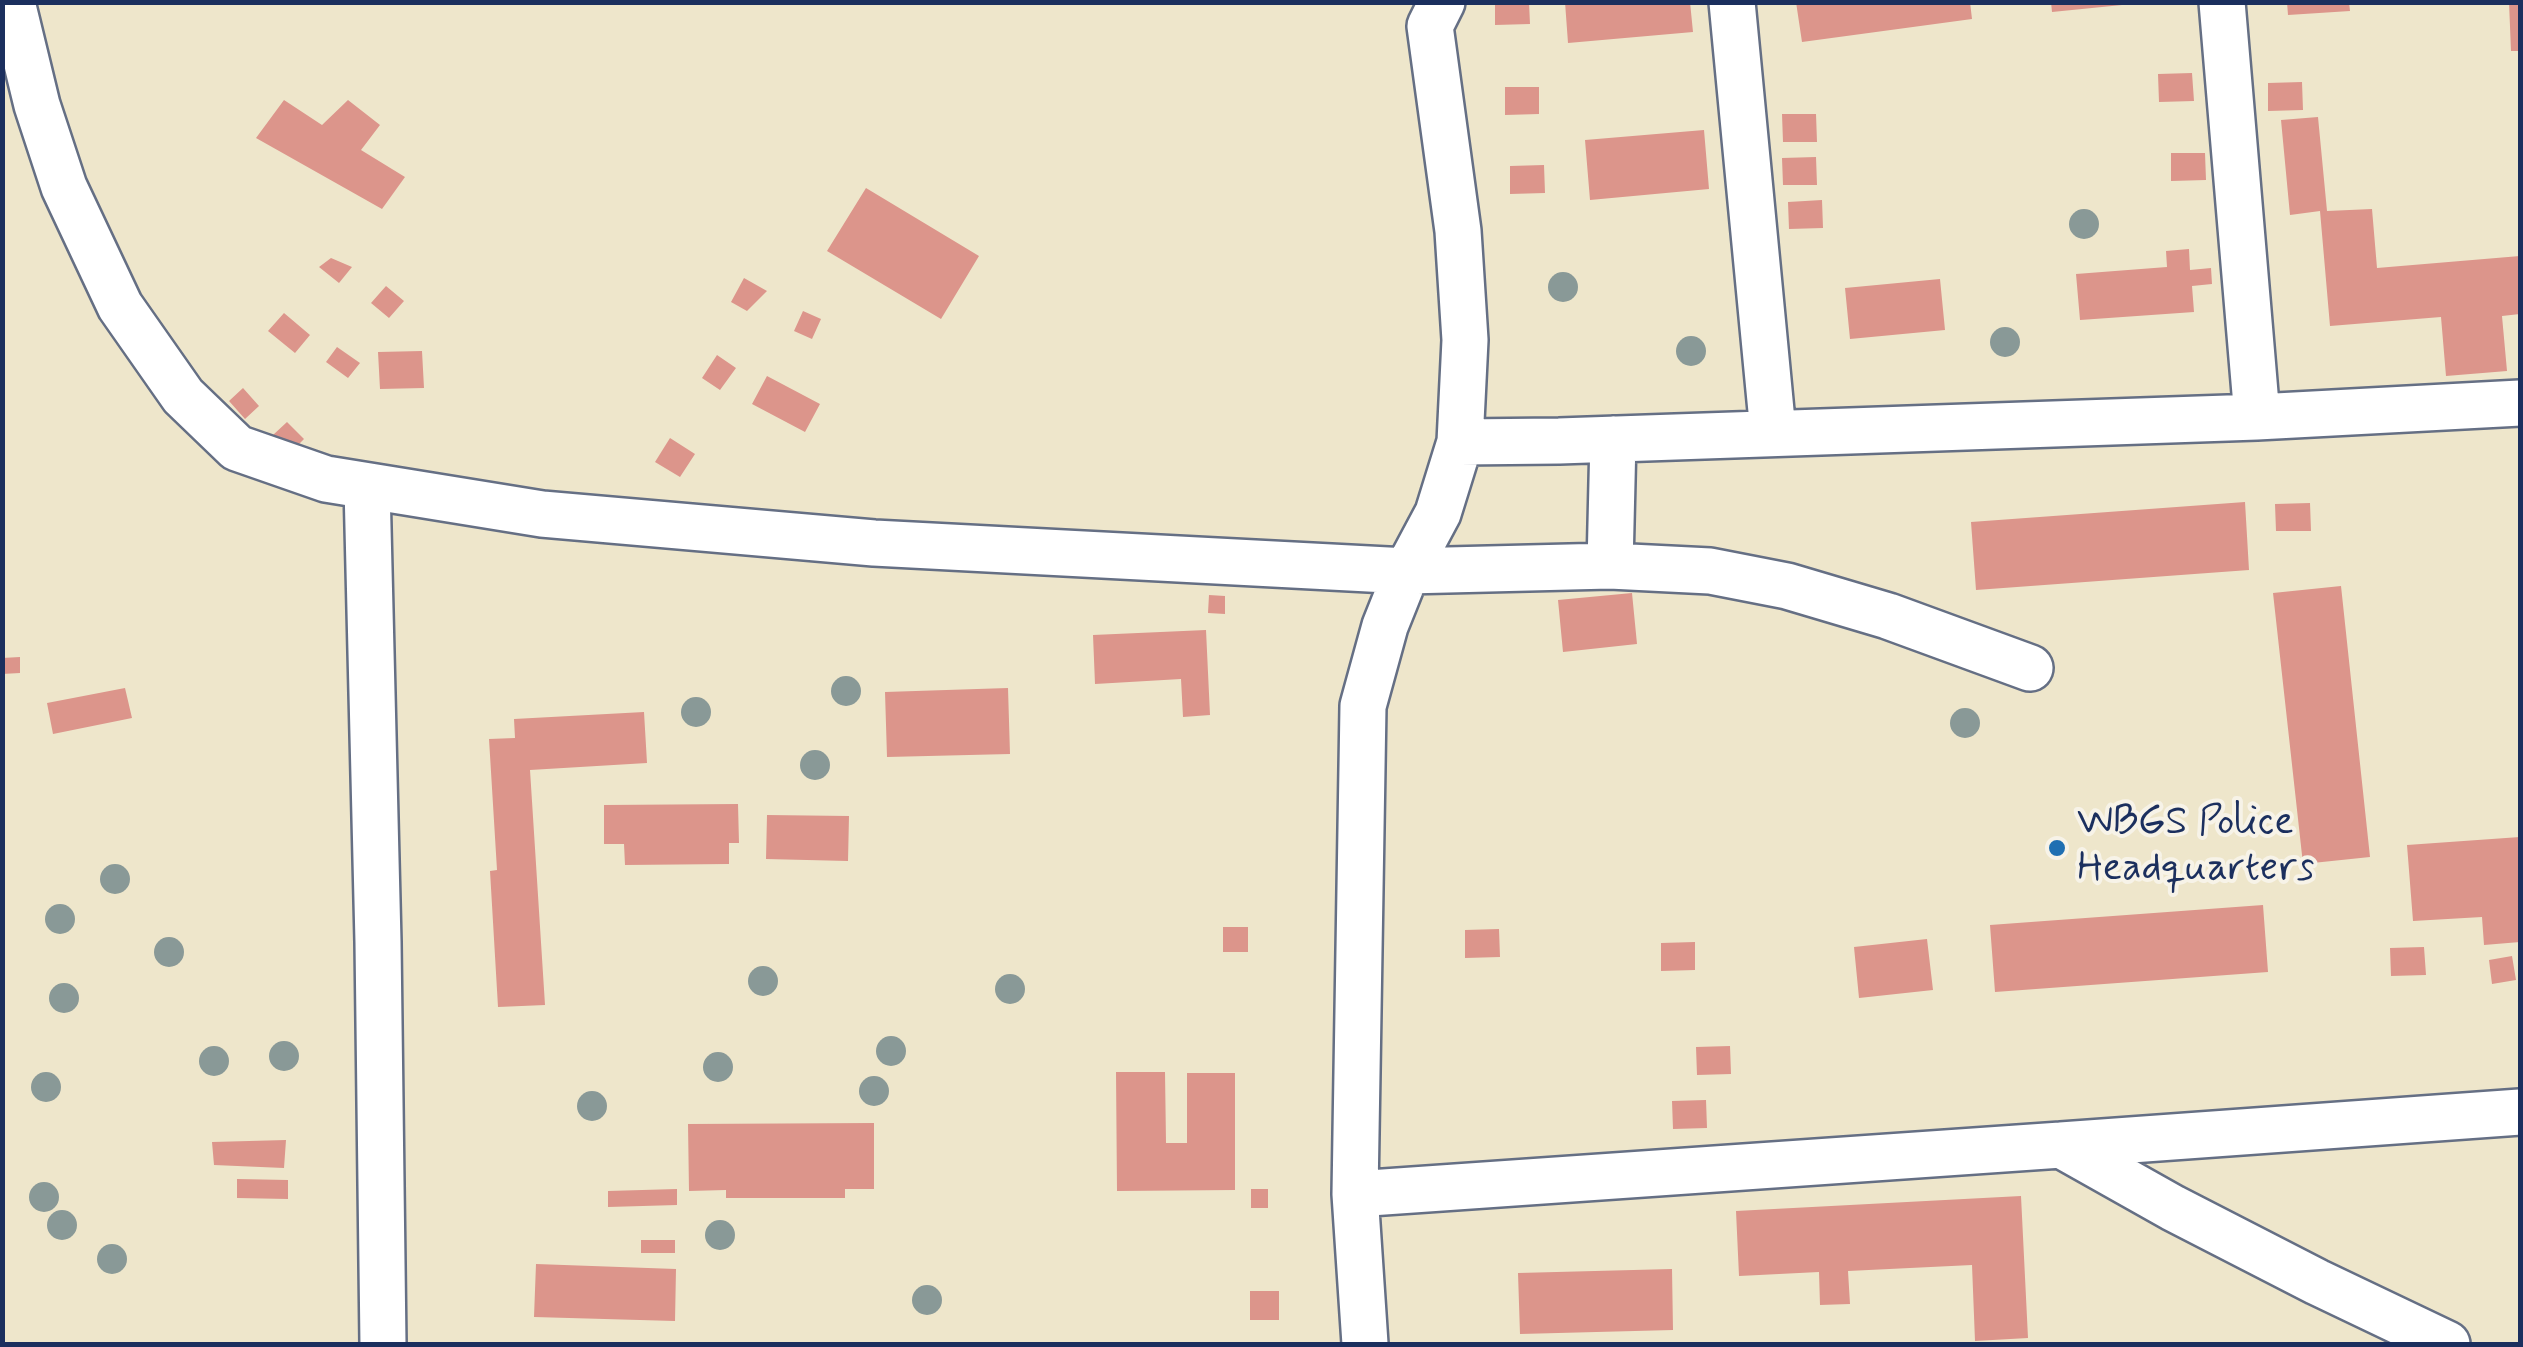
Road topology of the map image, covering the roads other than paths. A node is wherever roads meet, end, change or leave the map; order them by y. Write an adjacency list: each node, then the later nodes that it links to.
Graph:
1 (12, 2): 10 (street)
2 (1732, 2): 7 (street)
3 (2222, 2): 6 (street)
4 (1431, 10): 9 (street)
5 (2520, 402): 6 (street)
6 (2258, 416): 7 (street)
7 (1773, 432): 8 (street)
8 (1613, 438): 9 (street); 11 (street)
9 (1460, 442): 12 (street)
10 (367, 486): 12 (street); 17 (street)
11 (1610, 566): 12 (street); 13 (street)
12 (1408, 571): 16 (street)
13 (2030, 668)
14 (2520, 1112): 15 (street)
15 (2061, 1145): 16 (street); 19 (street)
16 (1355, 1194): 18 (street)
17 (383, 1344)
18 (1365, 1344)
19 (2448, 1344)

